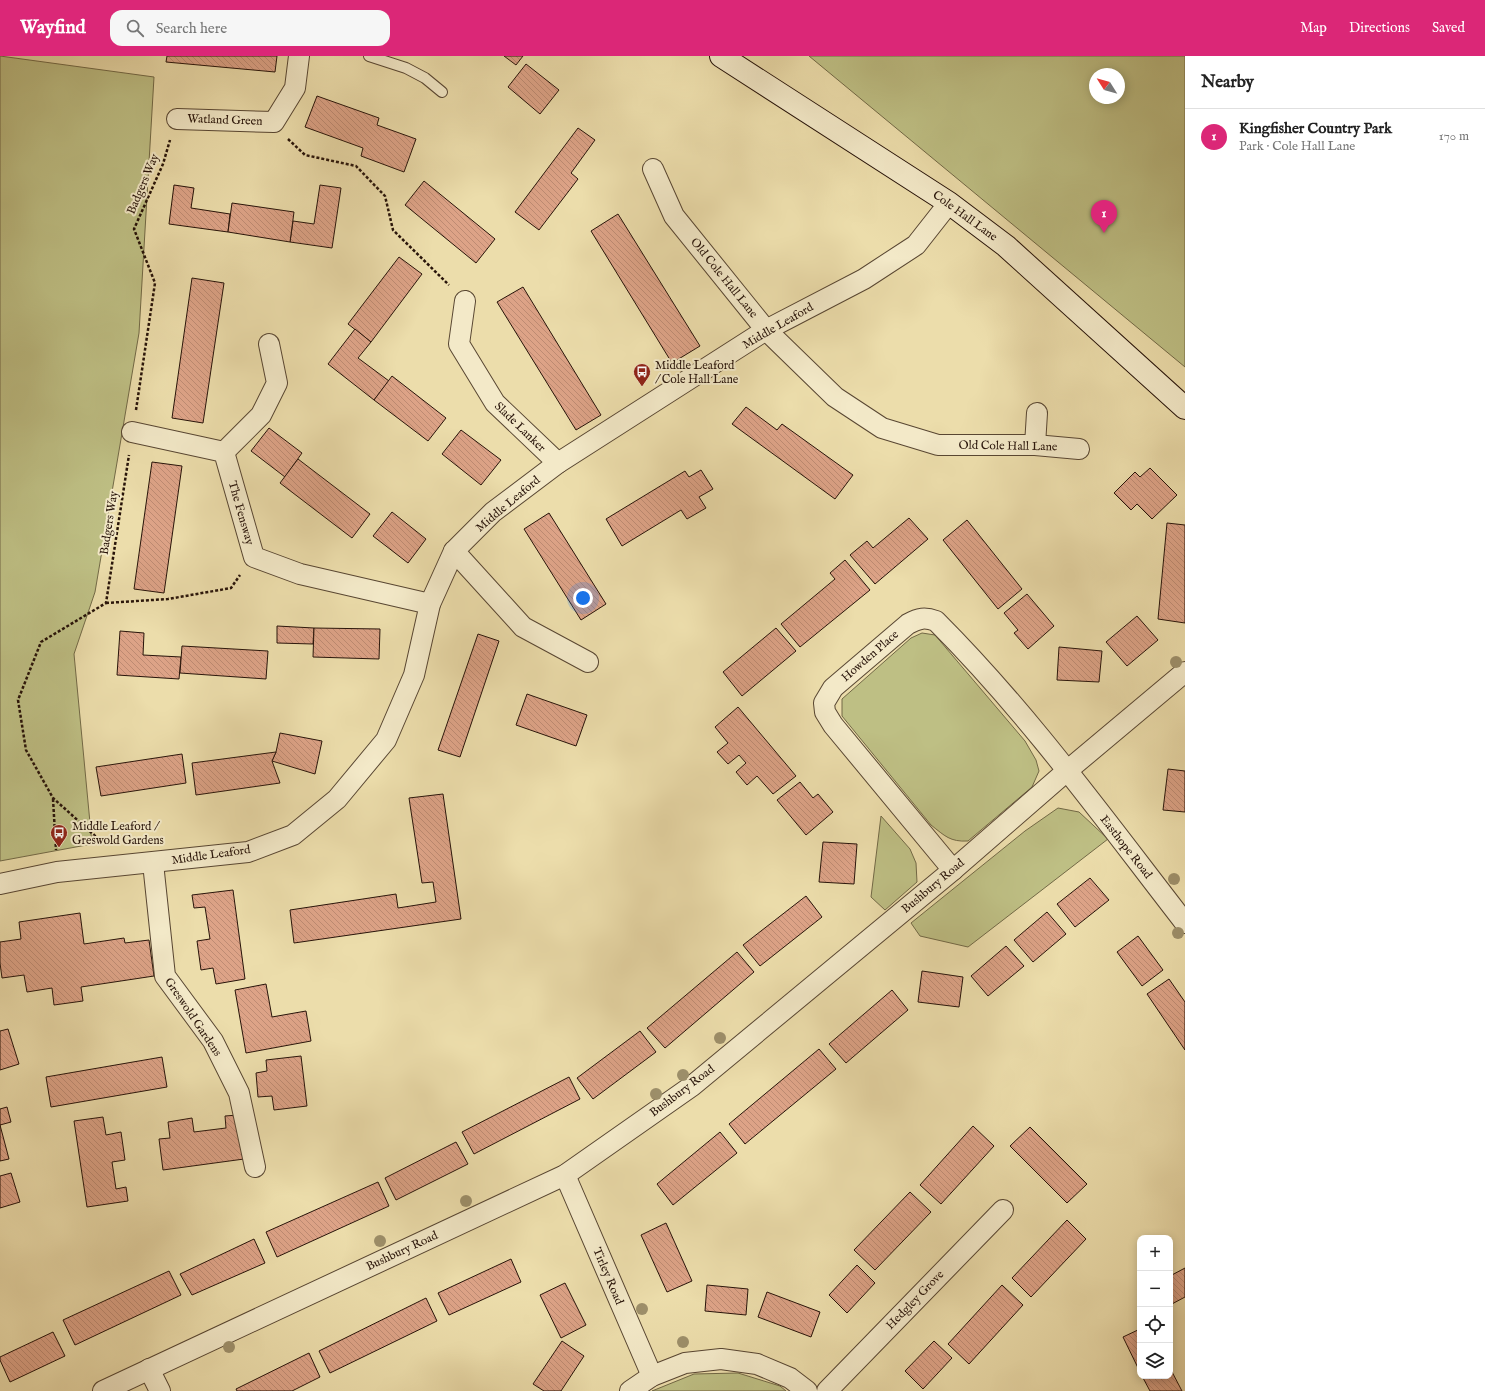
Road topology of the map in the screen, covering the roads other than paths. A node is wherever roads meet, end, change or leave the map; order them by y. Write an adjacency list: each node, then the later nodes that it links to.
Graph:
1 (299, 56): 5 (street, Watland Green)
2 (369, 56): 4 (lane)
3 (722, 56): 7 (street, Cole Hall Lane)
4 (442, 92)
5 (177, 119)
6 (653, 169): 9 (street, Old Cole Hall Lane)
7 (949, 203): 9 (street, Middle Leaford); 11 (street, Cole Hall Lane)
8 (465, 301): 17 (street, Slade Lanker)
9 (766, 330): 14 (street, Old Cole Hall Lane); 17 (street, Middle Leaford)
10 (269, 344): 16 (street)
11 (1185, 408)
12 (1037, 414): 14 (street)
13 (132, 432): 16 (street)
14 (1035, 445): 15 (street, Old Cole Hall Lane)
15 (1079, 449)
16 (224, 452): 19 (street, The Fensway)
17 (558, 463): 18 (street, Middle Leaford)
18 (454, 551): 19 (street, Middle Leaford); 20 (street)
19 (430, 604): 23 (street, Middle Leaford)
20 (588, 662)
21 (1185, 672): 22 (street, Bushbury Road)
22 (1068, 770): 24 (street, Bushbury Road); 24 (street, Howden Place); 26 (street, Easthope Road)
23 (154, 863): 25 (street, Middle Leaford); 27 (street, Greswold Gardens)
24 (953, 870): 28 (street, Bushbury Road)
25 (0, 884)
26 (1185, 923)
27 (255, 1167)
28 (565, 1175): 30 (street, Bushbury Road); 31 (street, Tirley Road)
29 (1003, 1210): 36 (street, Hedgley Grove)
30 (149, 1369): 32 (street, Bushbury Road); 33 (street)
31 (652, 1376): 34 (street); 35 (street)
32 (103, 1391)
33 (160, 1391)
34 (630, 1391)
35 (808, 1391)
36 (827, 1391)

